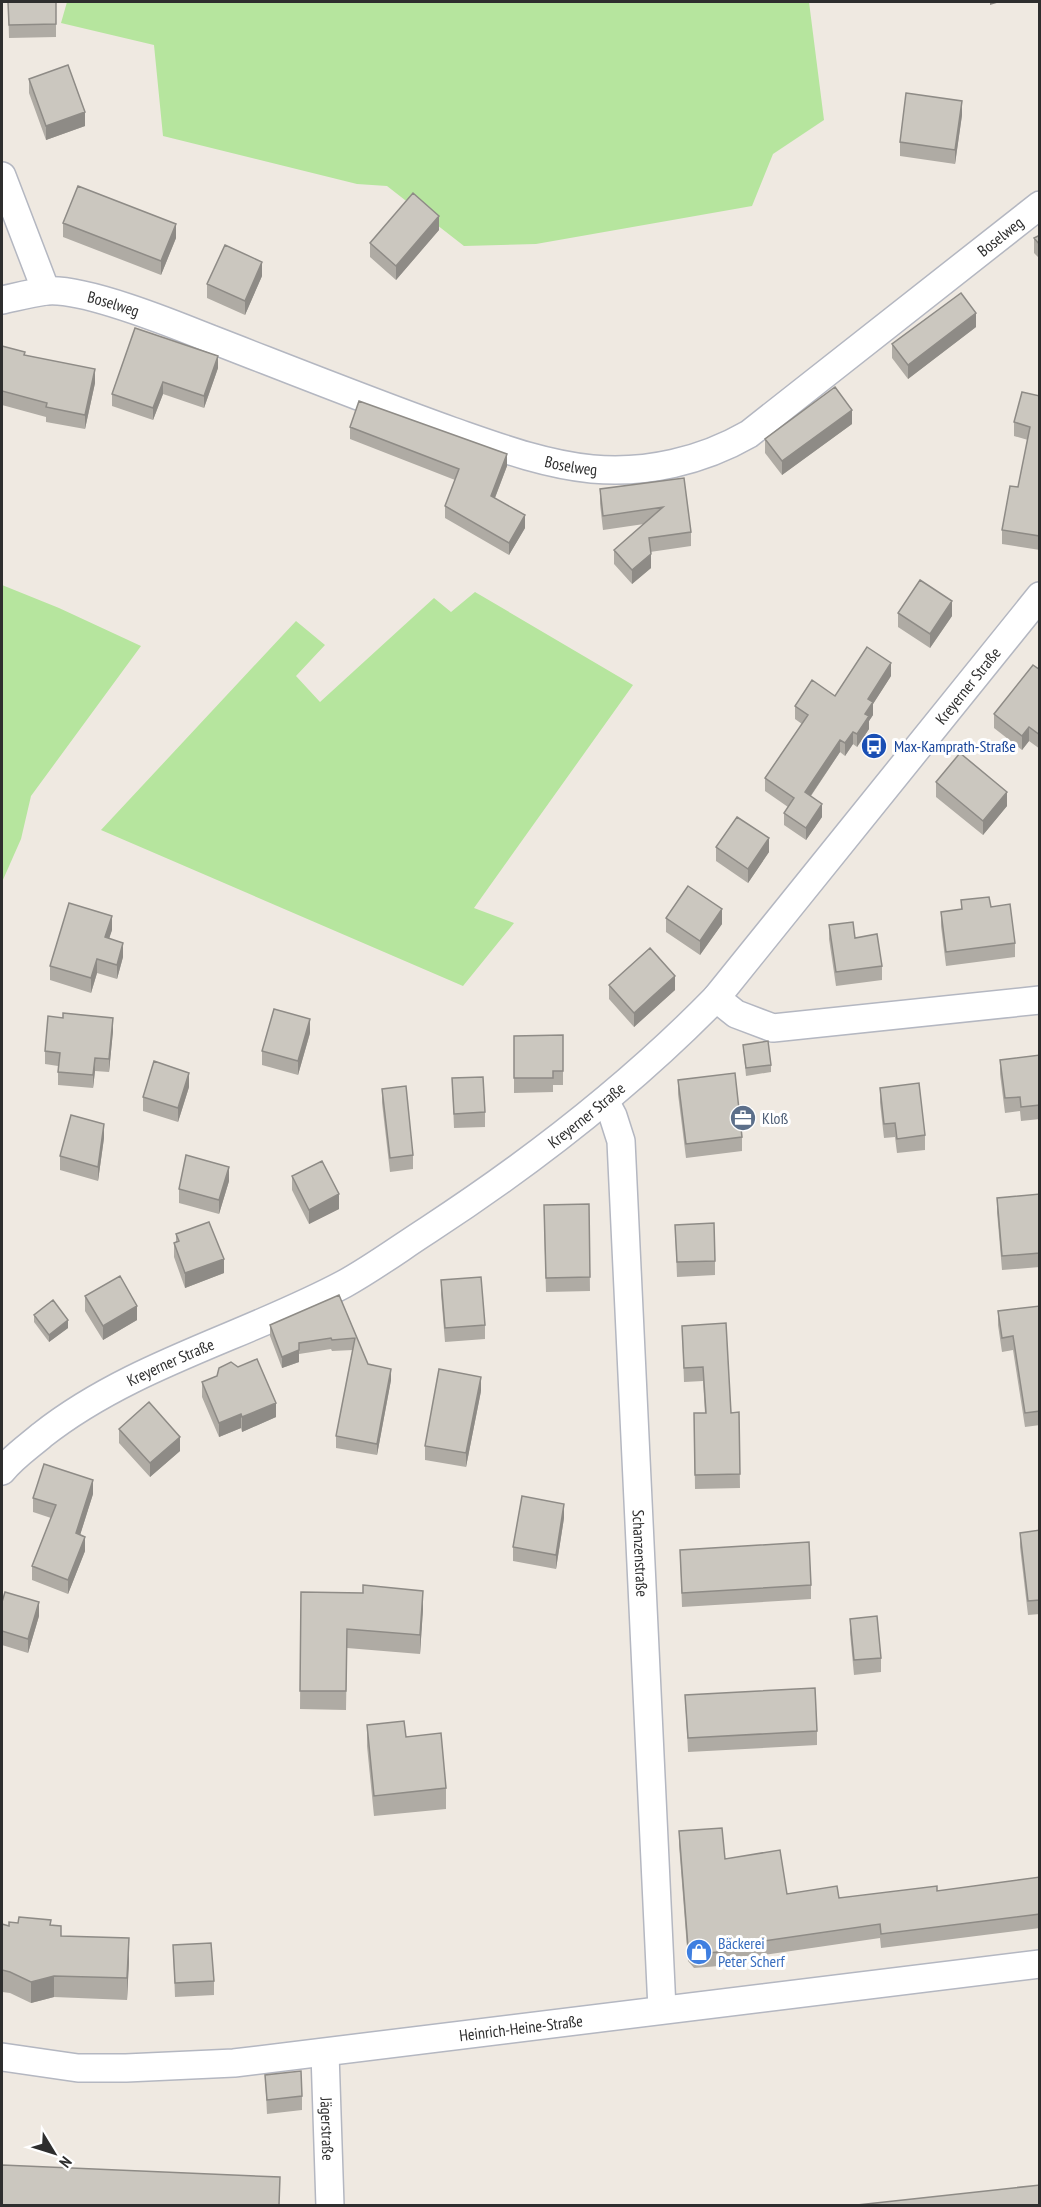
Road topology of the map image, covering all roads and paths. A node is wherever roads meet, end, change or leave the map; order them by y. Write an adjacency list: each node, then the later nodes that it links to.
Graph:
1 (2, 176): 3 (street)
2 (1040, 205): 3 (street, Boselweg)
3 (46, 291): 4 (street, Boselweg)
4 (2, 300)
5 (1040, 597): 6 (street, Kreyerner Straße)
6 (716, 998): 7 (street); 8 (street, Kreyerner Straße)
7 (1040, 1000)
8 (605, 1101): 9 (street, Kreyerner Straße); 11 (street, Schanzenstraße)
9 (2, 1471)
10 (1040, 1964): 11 (street, Heinrich-Heine-Straße)
11 (662, 2009): 12 (street, Heinrich-Heine-Straße)
12 (325, 2053): 13 (street, Heinrich-Heine-Straße); 14 (street, Jägerstraße)
13 (2, 2057)
14 (330, 2205)

